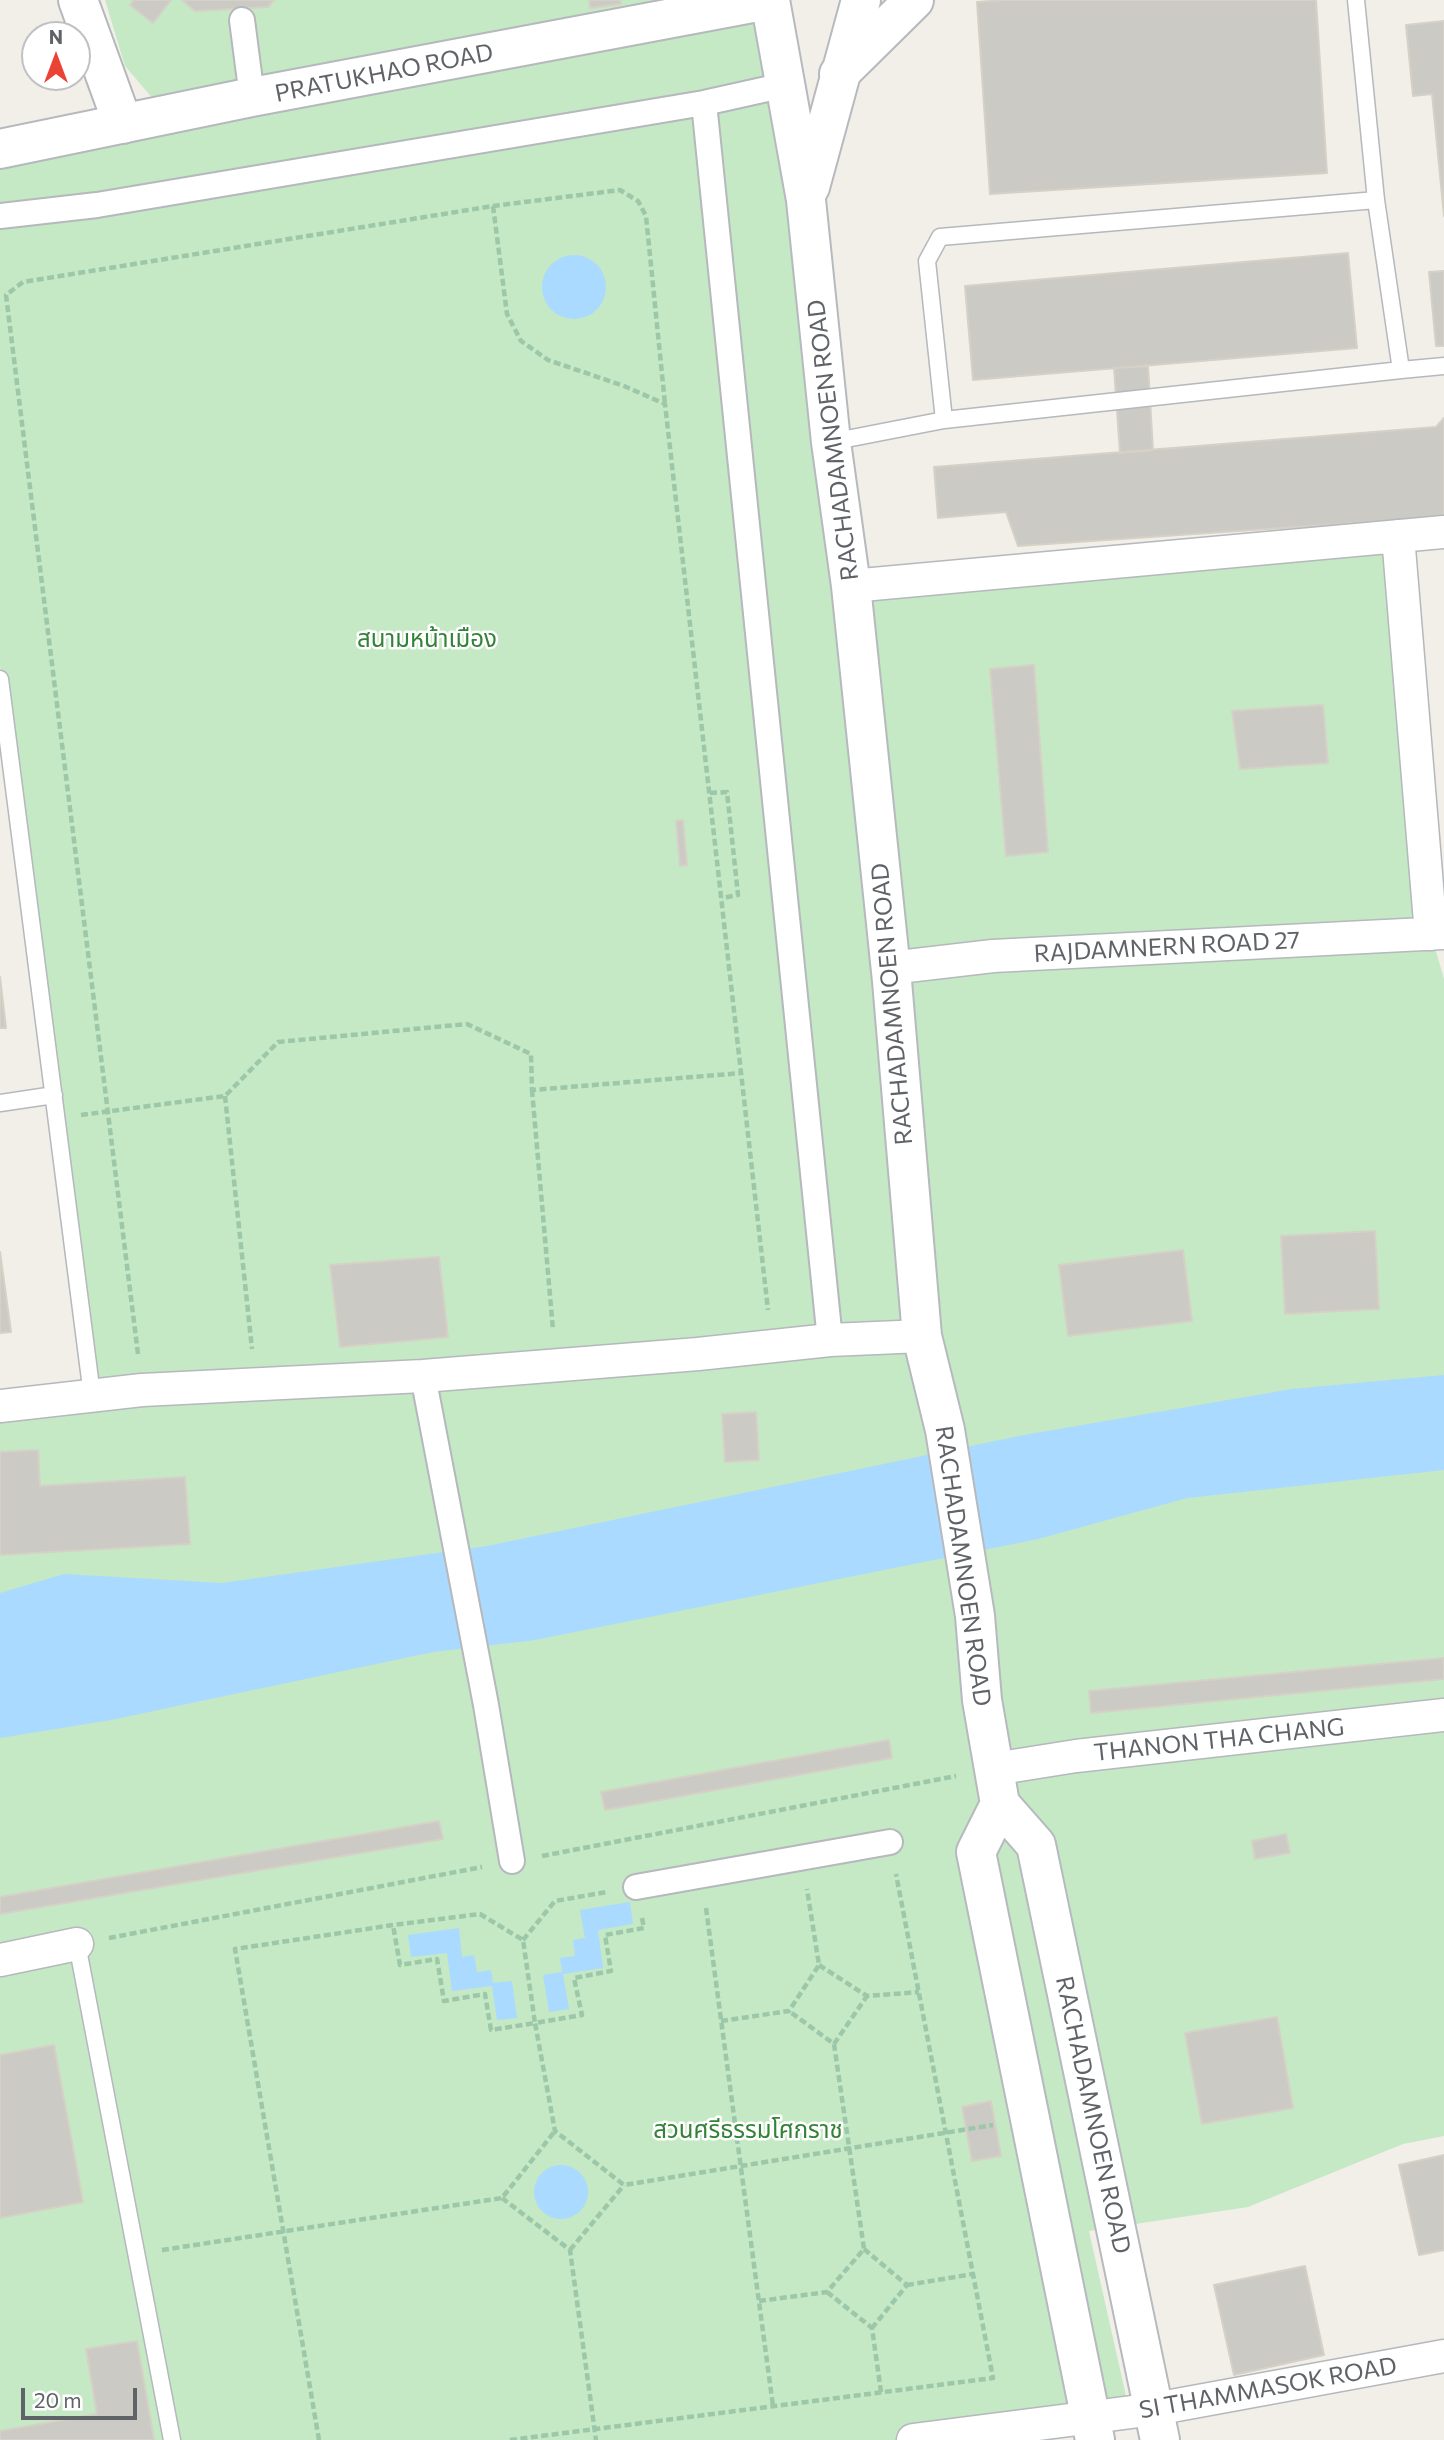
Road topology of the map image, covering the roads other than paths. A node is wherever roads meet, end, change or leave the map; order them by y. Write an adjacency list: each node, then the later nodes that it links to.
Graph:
1 (78, 0): 12 (main road)
2 (769, 0): 6 (main road, PRATUKHAO ROAD); 9 (main road, RACHADAMNOEN ROAD)
3 (861, 0): 8 (main road, RACHADAMNOEN ROAD)
4 (914, 0): 8 (main road)
5 (1356, 0): 15 (lane)
6 (700, 6): 10 (main road, PRATUKHAO ROAD)
7 (242, 20): 10 (street)
8 (839, 74): 14 (main road, RACHADAMNOEN ROAD)
9 (785, 85): 11 (street); 14 (main road, RACHADAMNOEN ROAD)
10 (252, 97): 12 (main road, PRATUKHAO ROAD)
11 (704, 103): 16 (street); 30 (street)
12 (123, 124): 13 (main road, PRATUKHAO ROAD)
13 (0, 149)
14 (806, 200): 20 (main road, RACHADAMNOEN ROAD)
15 (1376, 200): 18 (lane); 19 (lane)
16 (0, 216)
17 (1444, 366): 18 (lane)
18 (1401, 370): 19 (lane)
19 (944, 420): 20 (lane)
20 (831, 442): 23 (main road, RACHADAMNOEN ROAD)
21 (1444, 532): 22 (street)
22 (1398, 536): 23 (street); 25 (street)
23 (850, 586): 26 (main road, RACHADAMNOEN ROAD)
24 (0, 679): 27 (lane)
25 (1438, 933): 26 (street, RAJDAMNERN ROAD 27)
26 (890, 968): 29 (main road, RACHADAMNOEN ROAD)
27 (54, 1095): 28 (lane); 32 (lane)
28 (0, 1103)
29 (922, 1336): 30 (street); 35 (main road, RACHADAMNOEN ROAD)
30 (830, 1340): 31 (street)
31 (423, 1376): 32 (street); 37 (street)
32 (92, 1395): 33 (street)
33 (0, 1406)
34 (1444, 1715): 35 (street, THANON THA CHANG)
35 (997, 1786): 42 (main road, RACHADAMNOEN ROAD); 43 (main road)
36 (890, 1842): 38 (street)
37 (512, 1861)
38 (636, 1887)
39 (77, 1944): 40 (street); 44 (lane)
40 (0, 1960)
41 (1444, 2356): 42 (street, SI THAMMASOK ROAD)
42 (1158, 2425): 43 (street, SI THAMMASOK ROAD)
43 (1093, 2430): 45 (street, SI THAMMASOK ROAD)
44 (172, 2440)
45 (913, 2440)

